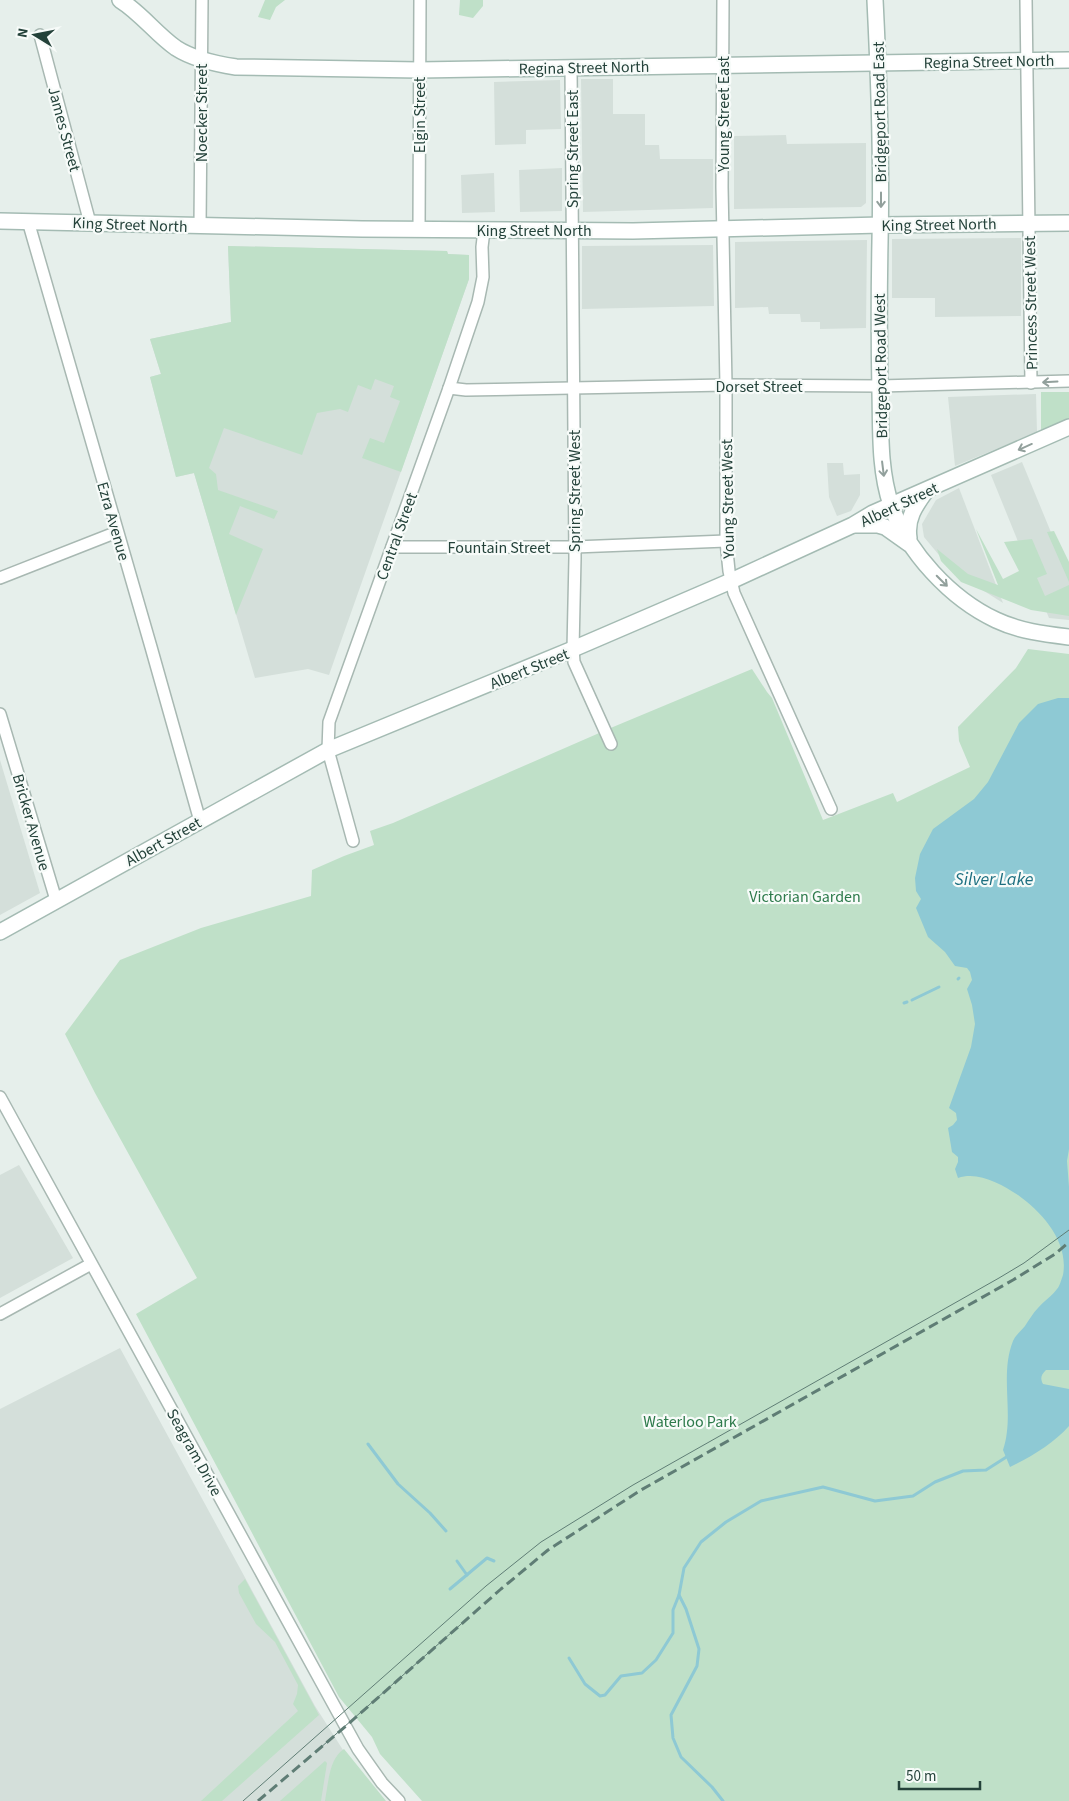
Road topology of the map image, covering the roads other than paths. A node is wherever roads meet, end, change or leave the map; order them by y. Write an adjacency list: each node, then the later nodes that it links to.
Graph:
1 (120, 0): 8 (street, Regina Street North)
2 (202, 0): 8 (street, Noecker Street)
3 (420, 0): 14 (street, Elgin Street)
4 (723, 0): 12 (street, Young Street East)
5 (875, 0): 11 (street, Bridgeport Road East)
6 (1026, 0): 9 (street, Princess Street West)
7 (40, 35): 18 (street, James Street)
8 (202, 59): 14 (street, Regina Street North); 21 (street, Noecker Street)
9 (1027, 60): 10 (street, Regina Street North); 11 (street, Regina Street North); 19 (street, Princess Street West)
10 (1069, 60)
11 (878, 62): 12 (street, Regina Street North); 20 (street, Bridgeport Road East, one-way to 20)
12 (723, 65): 13 (street, Regina Street North); 22 (street, Young Street East)
13 (571, 67): 14 (street, Regina Street North); 25 (street, Spring Street East)
14 (419, 70): 23 (street, Elgin Street)
15 (0, 221): 16 (street, King Street North)
16 (28, 221): 18 (street, King Street North); 36 (street, Ezra Avenue)
17 (1069, 222): 19 (street, King Street North)
18 (90, 223): 21 (street, King Street North)
19 (1028, 223): 20 (street, King Street North); 27 (street, Princess Street West)
20 (881, 224): 22 (street, King Street North); 29 (street, Bridgeport Road West)
21 (200, 226): 23 (street, King Street North)
22 (723, 228): 25 (street, King Street North); 28 (street, Young Street West)
23 (419, 230): 24 (street, King Street North)
24 (484, 230): 25 (street, King Street North); 31 (street, Central Street)
25 (572, 230): 30 (street, Spring Street West)
26 (1069, 381): 27 (street, Dorset Street, one-way to 27)
27 (1031, 383): 29 (street, Dorset Street)
28 (726, 385): 29 (street, Dorset Street); 30 (street, Dorset Street); 37 (street, Young Street West)
29 (880, 386): 34 (street, Bridgeport Road West, one-way to 34)
30 (574, 387): 31 (street, Dorset Street); 40 (street, Spring Street West)
31 (449, 388): 39 (street, Central Street)
32 (1069, 427): 33 (street, Albert Street, one-way to 33)
33 (926, 490): 34 (street, Albert Street); 38 (street)
34 (891, 506): 35 (street, Albert Street); 38 (street, Bridgeport Road West)
35 (853, 525): 38 (street); 42 (street, Albert Street)
36 (117, 532): 41 (street); 49 (street, Ezra Avenue)
37 (726, 541): 40 (street, Fountain Street); 42 (street, Young Street West)
38 (910, 544): 43 (street, one-way to 43)
39 (392, 547): 40 (street, Fountain Street); 47 (street, Central Street)
40 (575, 547): 44 (street, Spring Street West)
41 (0, 578)
42 (731, 581): 44 (street, Albert Street); 48 (street, Young Street West)
43 (1069, 637)
44 (573, 649): 46 (street, Spring Street West); 47 (street, Albert Street)
45 (0, 714): 51 (street, Bricker Avenue)
46 (611, 744)
47 (328, 750): 49 (street, Albert Street); 50 (street, Central Street)
48 (831, 809)
49 (200, 821): 51 (street, Albert Street)
50 (353, 841)
51 (56, 900): 52 (street, Albert Street)
52 (0, 932)
53 (0, 1097): 54 (street, Seagram Drive)
54 (91, 1264): 55 (street); 56 (street, Seagram Drive)
55 (0, 1314)
56 (399, 1801)

